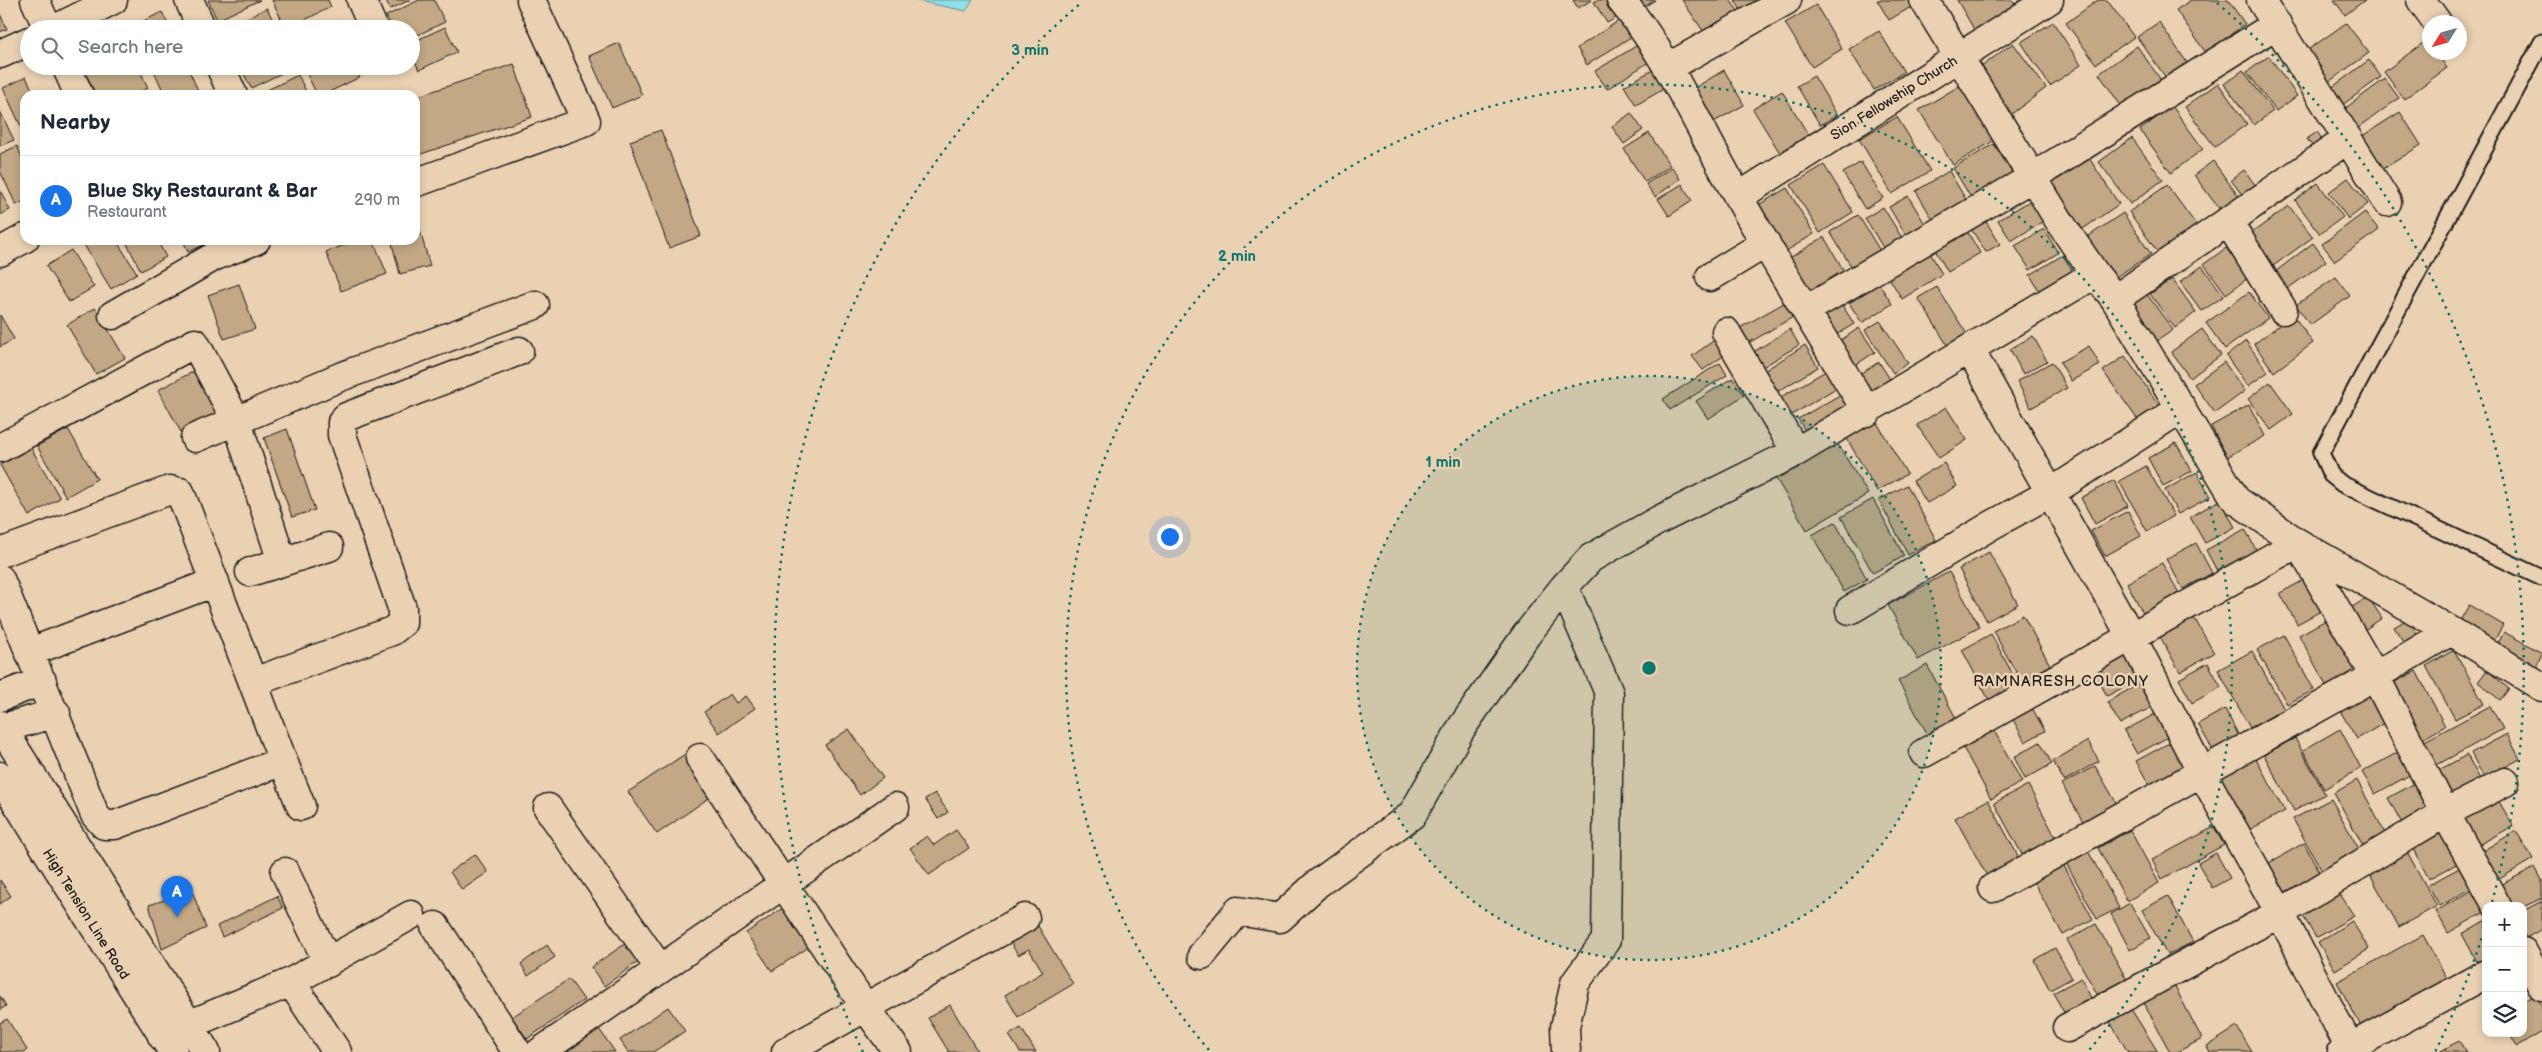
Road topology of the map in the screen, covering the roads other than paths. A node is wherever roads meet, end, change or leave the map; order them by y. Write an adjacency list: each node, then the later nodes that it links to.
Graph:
1 (35, 0): 13 (street)
2 (113, 0): 14 (street)
3 (189, 0): 15 (street)
4 (361, 0): 16 (street)
5 (531, 0): 29 (street)
6 (1621, 0): 22 (street)
7 (1787, 0): 22 (street)
8 (1924, 0): 21 (street)
9 (2049, 0): 21 (street, Sion Fellowship Church)
10 (2261, 0): 17 (street)
11 (2421, 0): 12 (street)
12 (2432, 15)
13 (44, 20)
14 (73, 20)
15 (198, 20)
16 (370, 20)
17 (2277, 24): 27 (street); 28 (street)
18 (2542, 42): 59 (lane)
19 (20, 45): 20 (street)
20 (0, 54)
21 (1960, 57): 28 (street); 30 (street, Sion Fellowship Church)
22 (1669, 66): 30 (street)
23 (70, 75): 25 (street)
24 (224, 75): 26 (street)
25 (77, 90)
26 (231, 90)
27 (2348, 139): 31 (street); 32 (street)
28 (2033, 176): 37 (street); 41 (street)
29 (420, 181)
30 (1738, 197): 34 (street)
31 (2387, 202)
32 (2228, 221): 39 (street); 42 (street)
33 (20, 241): 36 (street)
34 (1766, 243): 38 (street); 41 (street)
35 (244, 245): 43 (street)
36 (0, 252)
37 (2095, 274): 39 (street); 45 (street)
38 (1710, 277)
39 (2115, 298): 47 (street)
40 (535, 305): 49 (street)
41 (1806, 310): 48 (street)
42 (2284, 310)
43 (113, 315)
44 (1726, 332): 52 (street)
45 (1970, 350): 48 (street); 53 (street)
46 (519, 351): 69 (street)
47 (2182, 408): 53 (street); 54 (street)
48 (1867, 412): 52 (street)
49 (236, 422): 50 (street); 51 (street); 57 (street)
50 (195, 438)
51 (0, 448)
52 (1796, 452): 62 (street)
53 (2050, 493): 63 (street); 65 (street)
54 (2298, 543): 64 (street); 65 (street); 67 (street)
55 (329, 547): 57 (street)
56 (0, 553): 61 (street)
57 (282, 562): 58 (street)
58 (250, 572)
59 (2542, 578)
60 (0, 579): 66 (street)
61 (215, 582): 66 (street); 69 (street)
62 (1564, 587): 92 (street); 110 (street)
63 (1850, 610)
64 (2451, 631): 67 (street); 70 (street)
65 (2132, 638): 74 (street); 77 (street)
66 (30, 652): 68 (street)
67 (2375, 676): 77 (street); 83 (street)
68 (42, 681): 71 (street); 72 (street)
69 (254, 682): 76 (street)
70 (2542, 687)
71 (0, 697)
72 (56, 713): 73 (street); 76 (street)
73 (2, 732): 100 (street)
74 (1924, 753)
75 (700, 758): 85 (street)
76 (283, 761): 80 (street)
77 (2202, 773): 86 (street); 88 (street)
78 (0, 776): 102 (street, High Tension Line Road)
79 (2505, 782): 83 (street)
80 (301, 806)
81 (895, 807): 85 (street)
82 (548, 808): 95 (street)
83 (2445, 813): 87 (street); 88 (street)
84 (285, 872): 94 (street)
85 (785, 884): 95 (street); 99 (street)
86 (1993, 888)
87 (2495, 902)
88 (2280, 913): 101 (street); 103 (street)
89 (1025, 918): 99 (street)
90 (2542, 942): 91 (street)
91 (2527, 950)
92 (1202, 955)
93 (2527, 959): 98 (street)
94 (328, 963): 97 (street); 106 (street)
95 (660, 969): 107 (street)
96 (2482, 976): 103 (street)
97 (291, 982): 100 (street); 105 (street)
98 (2542, 986)
99 (865, 1007): 108 (street); 109 (street)
100 (189, 1024): 102 (street); 104 (street)
101 (2067, 1028)
102 (167, 1044)
103 (2348, 1051)
104 (206, 1052)
105 (337, 1052)
106 (517, 1052)
107 (540, 1052)
108 (786, 1052)
109 (898, 1052)
110 (1566, 1052)

